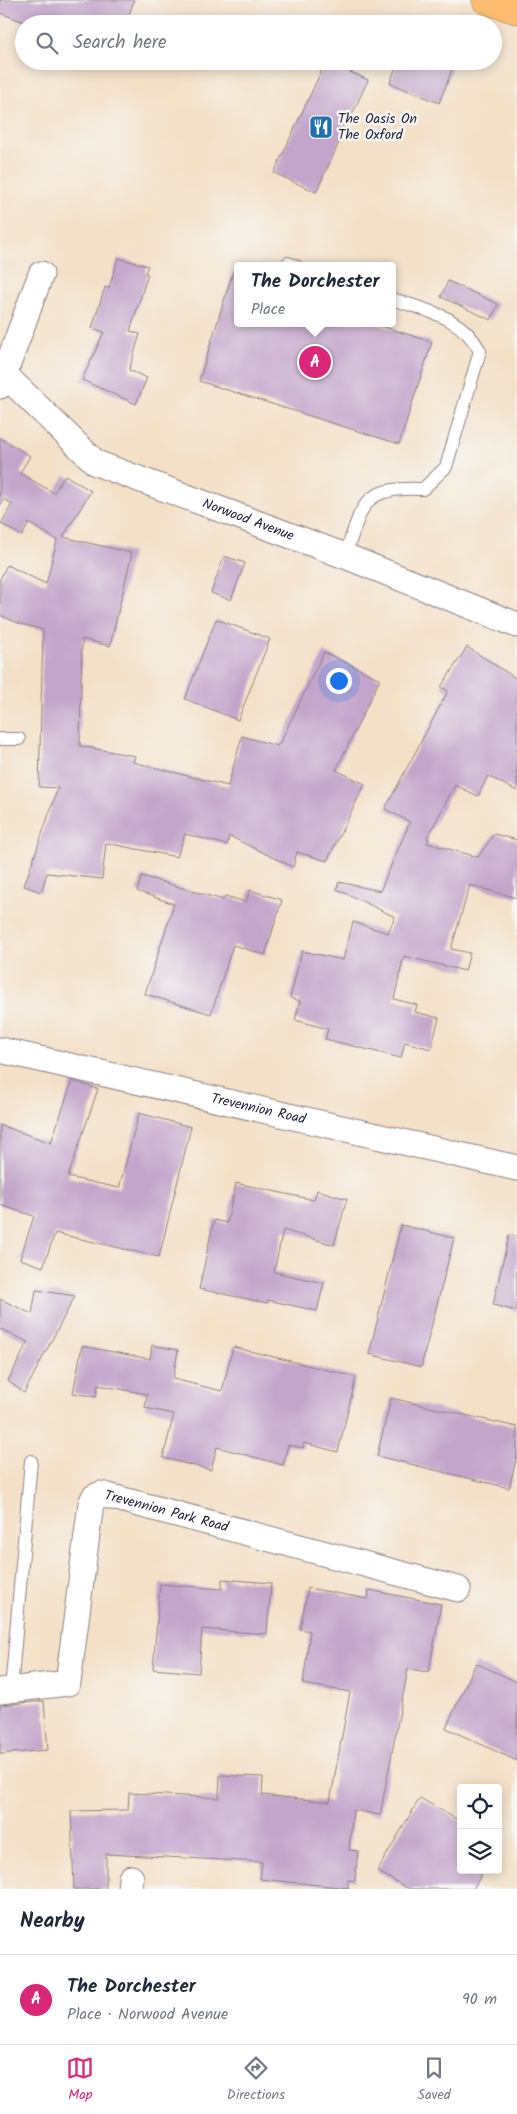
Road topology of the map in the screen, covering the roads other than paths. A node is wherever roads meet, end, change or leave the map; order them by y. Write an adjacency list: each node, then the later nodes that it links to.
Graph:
1 (486, 0): 2 (main road)
2 (517, 10)
3 (41, 274): 5 (street, Norwood Avenue)
4 (396, 300): 6 (lane)
5 (3, 381): 6 (street, Norwood Avenue)
6 (345, 556): 7 (street, Norwood Avenue)
7 (517, 625)
8 (0, 739): 9 (lane)
9 (19, 739)
10 (0, 1050): 11 (street, Trevennion Road)
11 (517, 1168)
12 (31, 1461): 14 (lane)
13 (458, 1589): 14 (street, Trevennion Park Road)
14 (6, 1690)

